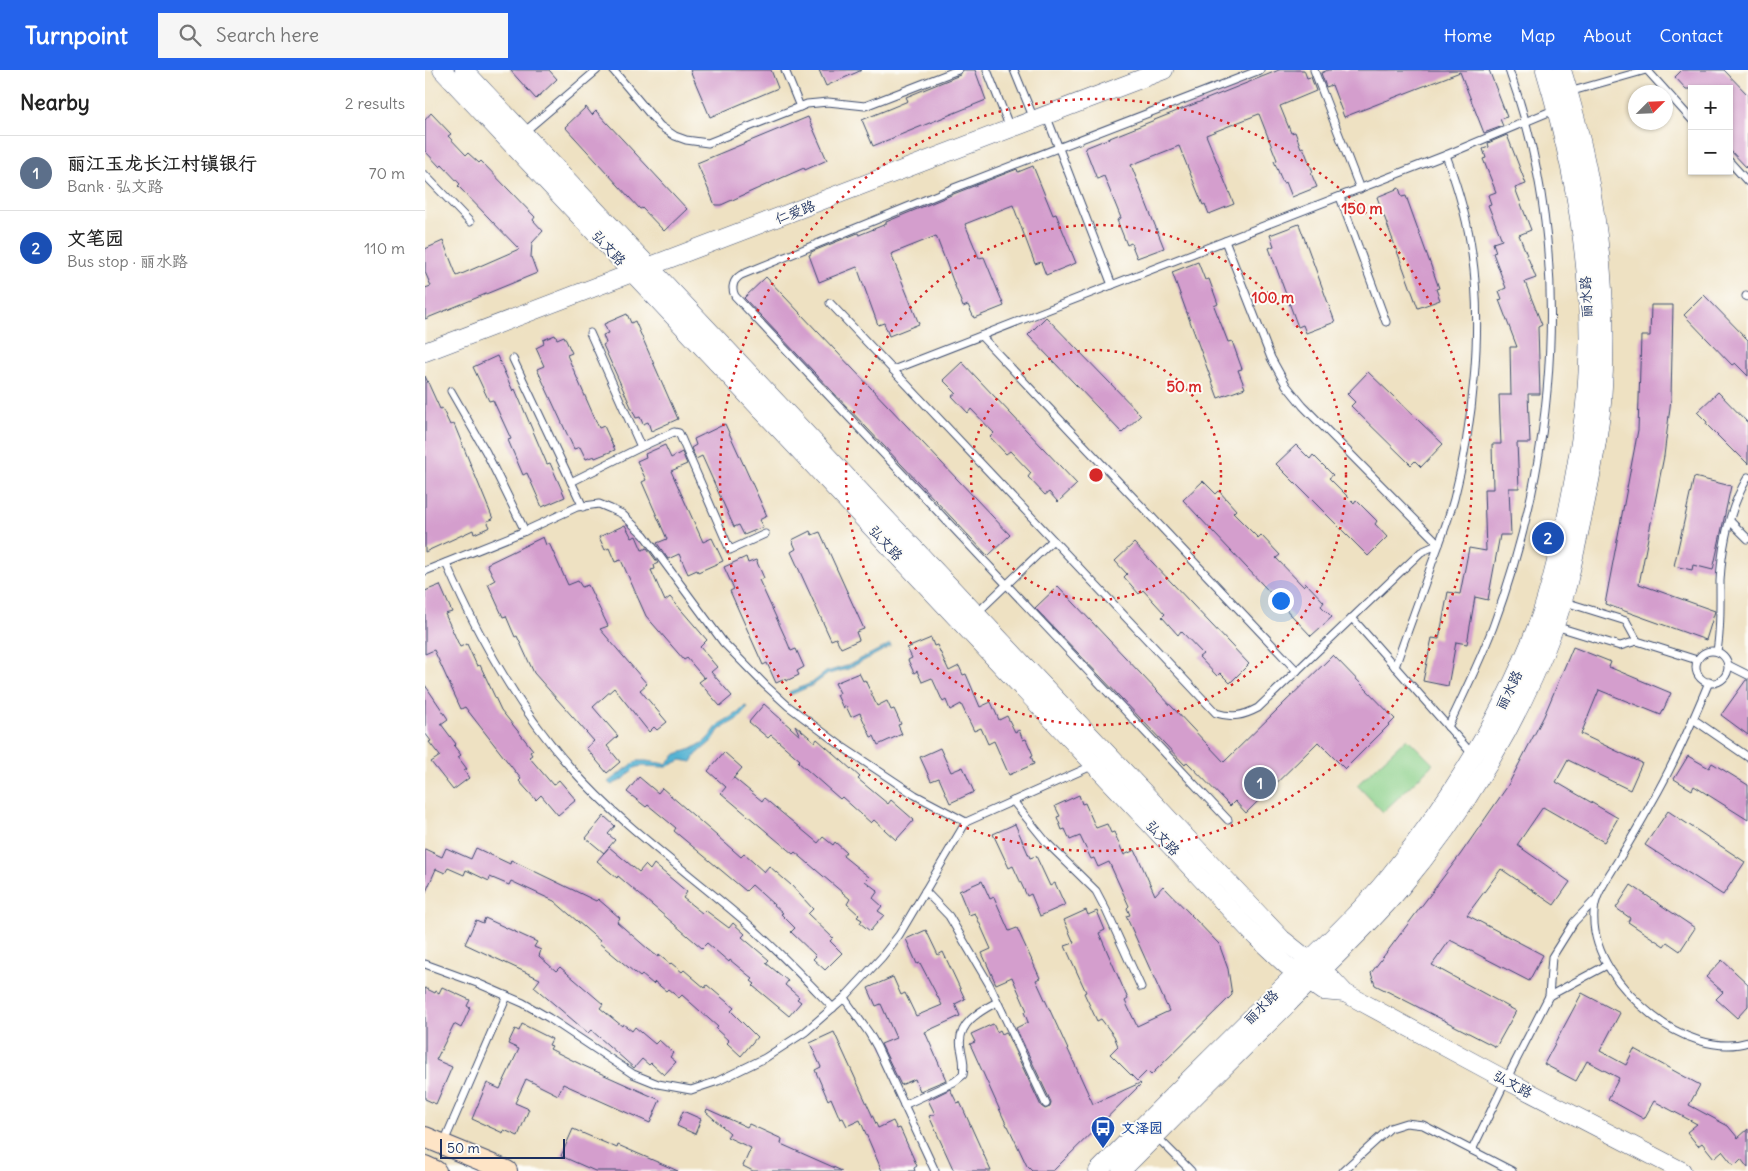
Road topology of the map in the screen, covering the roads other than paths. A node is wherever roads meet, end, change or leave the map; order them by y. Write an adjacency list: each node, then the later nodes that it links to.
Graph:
1 (441, 70): 33 (street, 弘文路)
2 (464, 70): 23 (street, 弘文路)
3 (597, 70): 23 (lane)
4 (613, 70): 17 (lane)
5 (785, 70): 17 (lane)
6 (958, 70): 17 (lane)
7 (987, 70): 22 (lane)
8 (1014, 70): 20 (lane)
9 (1164, 70): 20 (street, 仁爱路)
10 (1260, 70): 24 (lane)
11 (1314, 70): 29 (lane)
12 (1509, 70): 21 (lane)
13 (1545, 70): 18 (street, 丽水路)
14 (1562, 70): 16 (street, 丽水路)
15 (1646, 70): 16 (lane); 19 (lane)
16 (1568, 92): 56 (street, 丽水路)
17 (800, 107)
18 (1556, 109): 21 (lane); 70 (street, 丽水路)
19 (1688, 116)
20 (1040, 117): 22 (street, 仁爱路); 24 (lane)
21 (1525, 122): 25 (lane); 69 (lane)
22 (1010, 129): 33 (street, 仁爱路)
23 (523, 133): 33 (street, 弘文路)
24 (1059, 148): 34 (lane); 55 (lane)
25 (1446, 156): 29 (lane); 52 (lane)
26 (1733, 165): 28 (lane)
27 (425, 175): 31 (lane)
28 (1748, 182)
29 (1360, 189): 30 (lane)
30 (1340, 197): 32 (lane); 36 (lane)
31 (470, 222)
32 (1225, 241): 34 (lane); 52 (lane)
33 (641, 270): 39 (street, 仁爱路); 57 (street, 弘文路); 72 (street, 弘文路)
34 (1113, 285): 38 (lane)
35 (830, 303): 41 (lane)
36 (1386, 322)
37 (590, 333): 43 (lane)
38 (981, 336): 41 (lane); 65 (lane)
39 (425, 352)
40 (513, 359): 45 (lane)
41 (893, 370): 51 (lane)
42 (451, 391): 48 (lane)
43 (641, 447): 45 (lane); 49 (lane)
44 (1748, 477): 47 (lane)
45 (571, 482): 46 (lane)
46 (583, 507): 48 (lane); 75 (lane)
47 (1729, 521): 50 (lane); 61 (lane)
48 (525, 531): 53 (lane)
49 (765, 534)
50 (1748, 539)
51 (1053, 540): 55 (lane); 65 (lane)
52 (1439, 544): 58 (lane); 64 (lane)
53 (446, 563): 54 (lane); 86 (lane)
54 (425, 571)
55 (1006, 584): 57 (lane); 74 (lane)
56 (1562, 601): 59 (street, 丽水路); 60 (lane)
57 (975, 614): 80 (street, 弘文路)
58 (1352, 618): 64 (lane); 65 (lane)
59 (1555, 626): 60 (lane); 80 (street, 丽水路)
60 (1637, 641): 62 (lane)
61 (1717, 651): 62 (lane); 63 (lane)
62 (1697, 660): 67 (lane)
63 (1728, 665): 66 (lane); 67 (lane)
64 (1395, 667): 69 (lane)
65 (1297, 671)
66 (1748, 675)
67 (1709, 682): 68 (lane)
68 (1693, 719): 71 (lane); 77 (lane)
69 (1448, 727): 70 (lane)
70 (1474, 756): 80 (street, 丽水路)
71 (1748, 758)
72 (1095, 765): 73 (lane); 80 (street, 弘文路)
73 (1013, 801): 75 (lane); 81 (lane)
74 (1228, 820)
75 (966, 822): 76 (lane)
76 (925, 892): 84 (lane); 85 (lane)
77 (1595, 900): 79 (lane); 83 (lane)
78 (425, 964): 82 (lane)
79 (1607, 965): 83 (lane); 87 (lane)
80 (1309, 972): 88 (street, 弘文路); 91 (street, 丽水路); 98 (street, 丽水路)
81 (1141, 987)
82 (507, 996): 86 (lane); 92 (lane)
83 (1549, 996): 88 (lane)
84 (844, 998): 86 (lane); 90 (lane)
85 (997, 1002): 89 (lane); 90 (lane)
86 (833, 1008)
87 (1748, 1042)
88 (1505, 1080): 93 (lane); 103 (street, 弘文路)
89 (1046, 1104)
90 (904, 1105): 97 (lane)
91 (1156, 1136): 99 (street, 丽水路); 100 (lane)
92 (434, 1140): 96 (main road)
93 (1472, 1150): 101 (lane); 102 (lane)
94 (425, 1166): 95 (main road)
95 (436, 1171)
96 (507, 1171)
97 (935, 1171)
98 (1098, 1171)
99 (1121, 1171)
100 (1191, 1171)
101 (1343, 1171)
102 (1513, 1171)
103 (1682, 1171)

